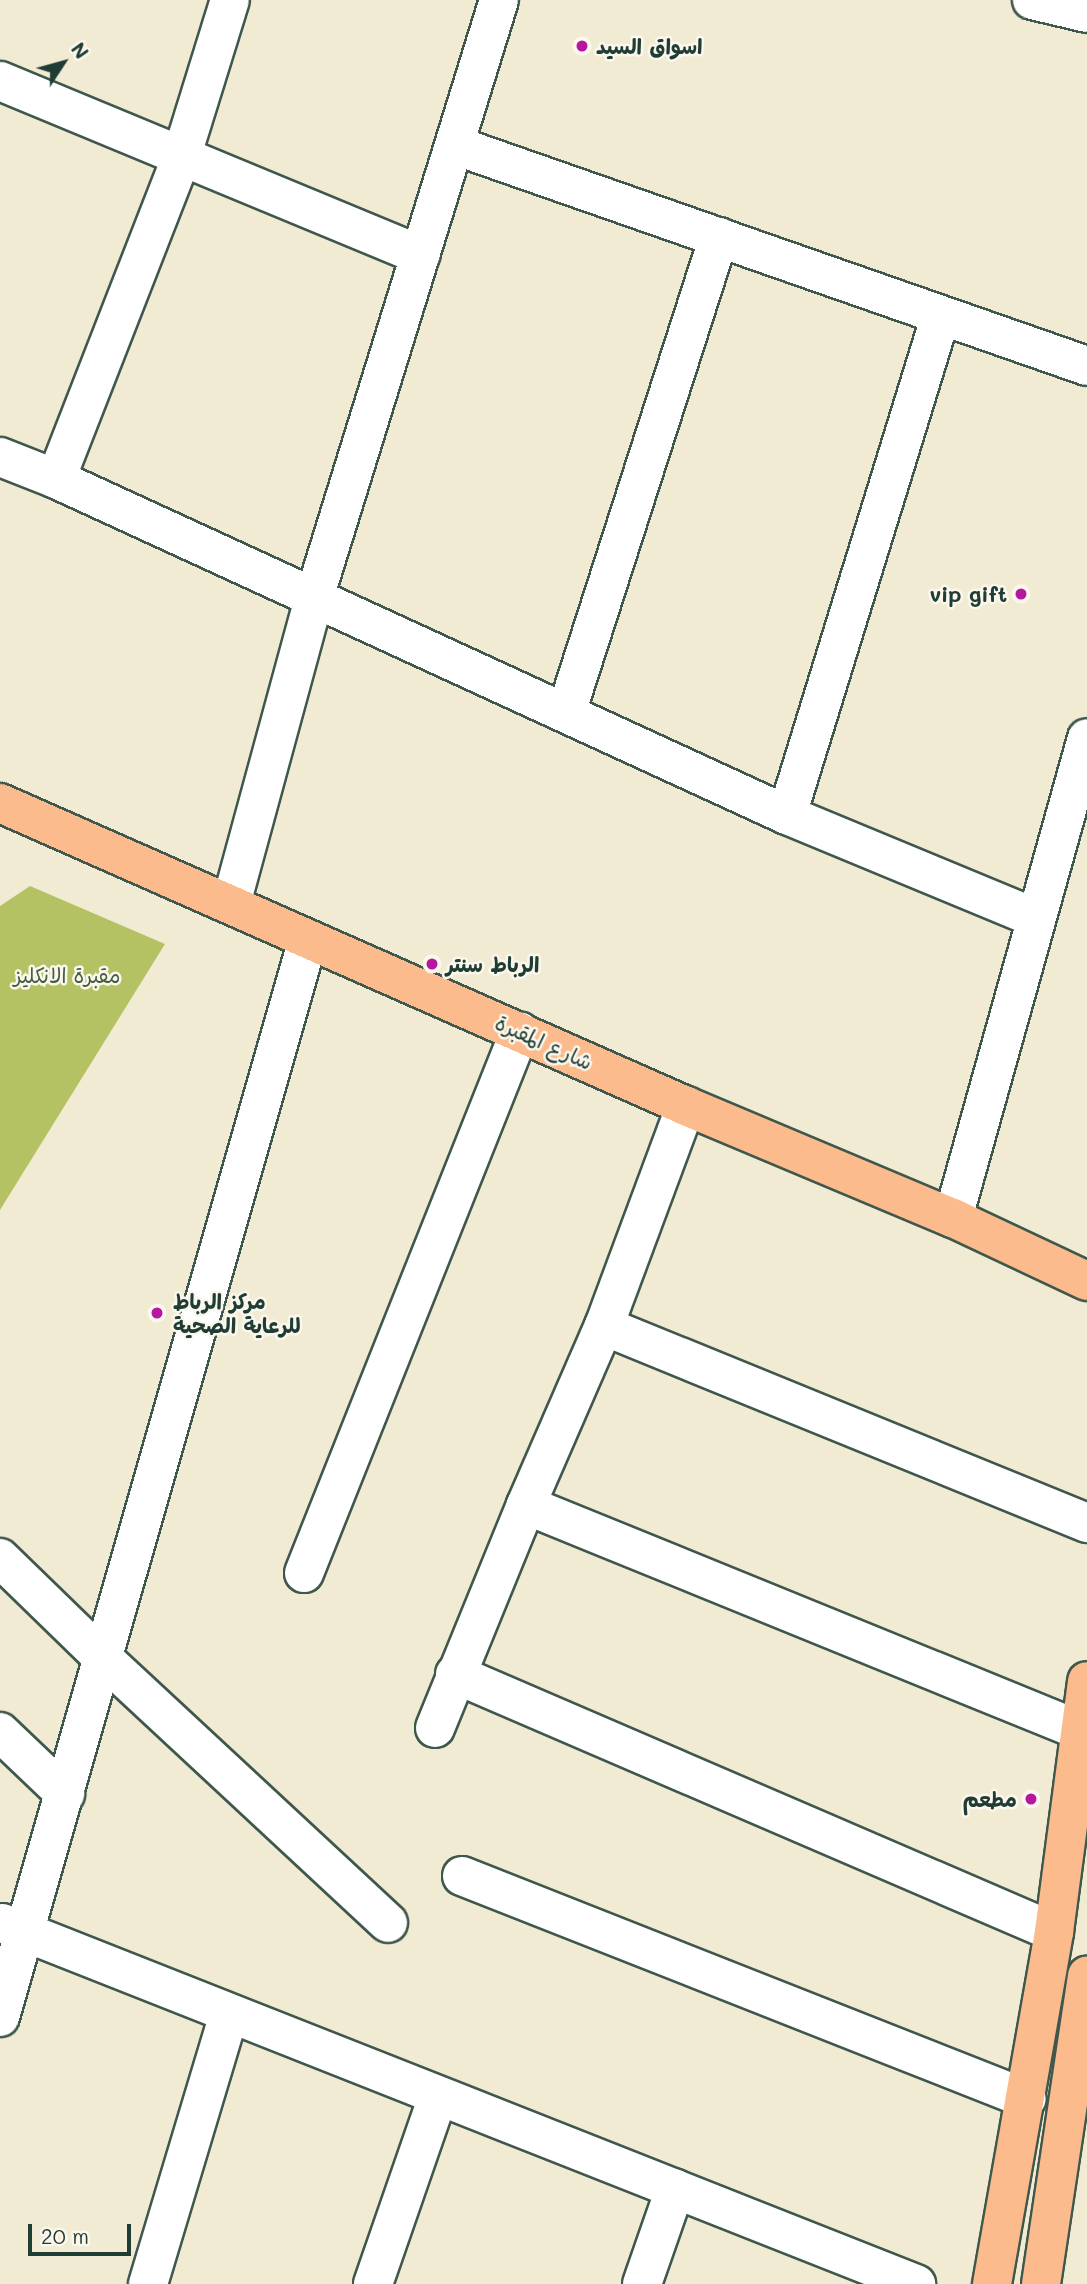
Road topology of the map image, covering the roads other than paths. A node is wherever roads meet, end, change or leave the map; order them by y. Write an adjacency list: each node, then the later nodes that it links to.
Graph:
1 (230, 0): 7 (street)
2 (499, 0): 6 (street)
3 (1032, 0): 4 (street)
4 (1087, 13)
5 (0, 81): 7 (street)
6 (457, 146): 8 (street); 9 (street)
7 (181, 158): 9 (street); 13 (street)
8 (719, 237): 10 (street); 15 (street)
9 (420, 255): 14 (street)
10 (941, 315): 11 (street); 18 (street)
11 (1087, 366)
12 (0, 457): 13 (street)
13 (56, 479): 14 (street)
14 (314, 598): 15 (street); 19 (street)
15 (566, 713): 18 (street)
16 (1087, 738): 20 (street)
17 (0, 803): 19 (main road, شارع المقبرة)
18 (787, 815): 20 (street)
19 (231, 904): 21 (main road, شارع المقبرة)
20 (1036, 918): 24 (street)
21 (308, 939): 22 (main road, شارع المقبرة); 31 (street)
22 (520, 1031): 23 (main road, شارع المقبرة); 30 (street)
23 (686, 1106): 24 (main road, شارع المقبرة); 26 (street)
24 (953, 1217): 25 (main road, شارع المقبرة)
25 (1087, 1281)
26 (604, 1326): 27 (street); 28 (street)
27 (526, 1505): 32 (street); 35 (street)
28 (1087, 1523)
29 (0, 1558): 31 (street)
30 (304, 1573)
31 (103, 1658): 37 (street); 39 (street)
32 (455, 1674): 34 (street); 41 (street)
33 (1087, 1681): 35 (main road)
34 (435, 1728)
35 (1079, 1730): 41 (main road)
36 (0, 1732): 37 (street)
37 (65, 1794): 40 (street)
38 (463, 1876): 47 (street)
39 (388, 1923)
40 (13, 1928): 43 (street); 44 (street)
41 (1054, 1932): 47 (main road)
42 (1087, 1975): 45 (main road)
43 (229, 2014): 46 (street); 49 (street)
44 (0, 2017)
45 (1080, 2069): 54 (main road)
46 (438, 2096): 48 (street); 50 (street)
47 (1027, 2099): 53 (main road)
48 (675, 2189): 51 (street); 52 (street)
49 (148, 2284)
50 (373, 2284)
51 (642, 2284)
52 (916, 2284)
53 (992, 2284)
54 (1041, 2284)

